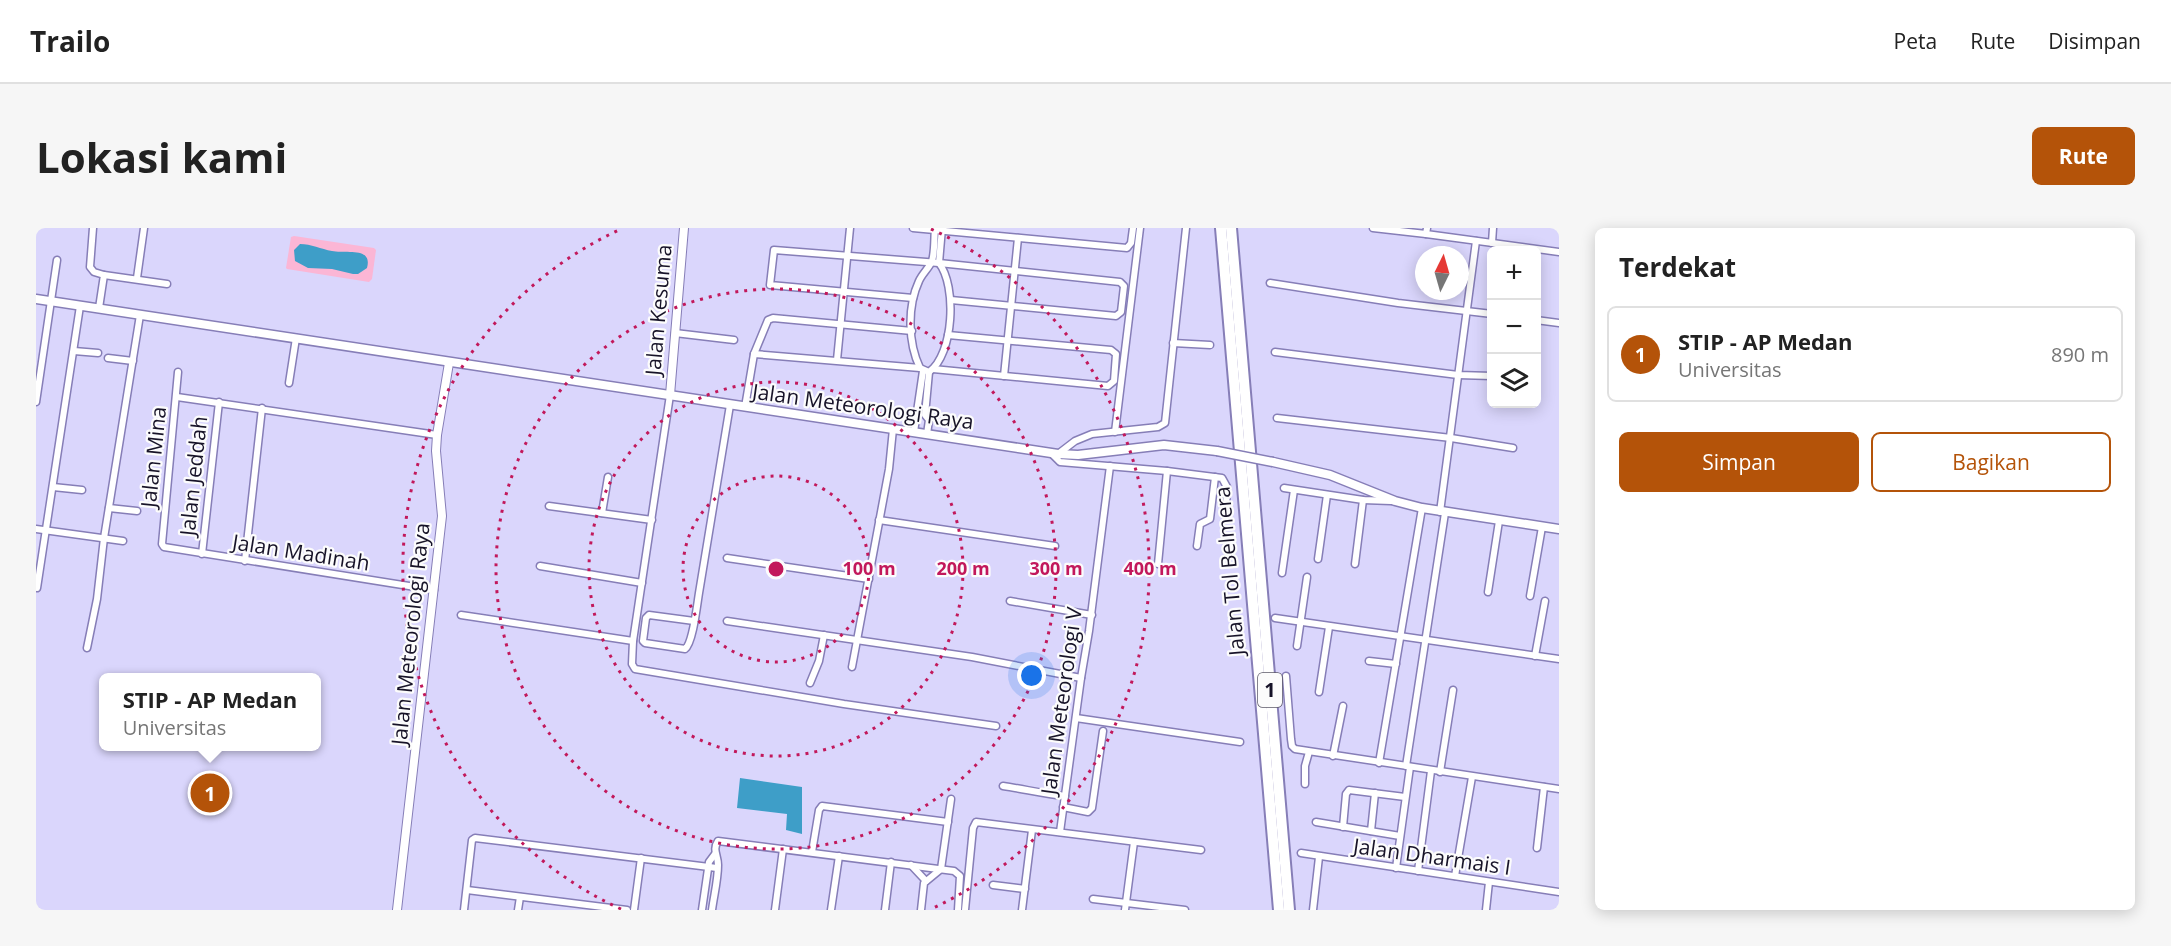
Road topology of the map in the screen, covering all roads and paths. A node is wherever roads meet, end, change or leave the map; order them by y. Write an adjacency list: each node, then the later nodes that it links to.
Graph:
1 (93, 228): 23 (street)
2 (144, 228): 24 (street)
3 (684, 228): 42 (street, Jalan Kesuma)
4 (850, 228): 19 (street)
5 (913, 228): 13 (street)
6 (1133, 228): 15 (street)
7 (1140, 228): 76 (street)
8 (1186, 228): 47 (street)
9 (1221, 228): 225 (highway, Jalan Tol Belmera / 1)
10 (1231, 228): 226 (highway, Jalan Tol Belmera / 1)
11 (1373, 228): 14 (street)
12 (1494, 228): 17 (street)
13 (938, 229): 15 (street); 21 (street)
14 (1426, 231): 16 (street)
15 (1018, 238): 22 (street)
16 (1476, 242): 17 (street); 35 (street)
17 (1492, 243): 18 (street)
18 (1559, 252)
19 (847, 256): 21 (street); 27 (street); 27 (street)
20 (57, 260): 31 (street)
21 (935, 263): 22 (street); 28 (street); 30 (street)
22 (1014, 271): 33 (street); 33 (street)
23 (104, 275): 24 (street); 34 (street)
24 (136, 279): 25 (street)
25 (167, 284)
26 (1270, 284): 35 (street)
27 (844, 291): 28 (street); 40 (street)
28 (914, 298): 41 (street)
29 (36, 299): 31 (main road, Jalan Meteorologi Raya)
30 (951, 300): 33 (street); 43 (street)
31 (52, 302): 32 (main road, Jalan Meteorologi Raya); 57 (street)
32 (80, 306): 34 (main road, Jalan Meteorologi Raya); 49 (street)
33 (1011, 306): 46 (street)
34 (99, 308): 37 (main road, Jalan Meteorologi Raya)
35 (1466, 311): 36 (street); 60 (street)
36 (1487, 314)
37 (140, 315): 44 (main road, Jalan Meteorologi Raya); 55 (street)
38 (1541, 321): 39 (street)
39 (1559, 323)
40 (840, 324): 41 (street); 52 (street); 54 (street)
41 (912, 331): 58 (street)
42 (675, 333): 45 (street); 65 (street, Jalan Kesuma)
43 (948, 335): 46 (street); 58 (street)
44 (296, 338): 56 (main road, Jalan Meteorologi Raya); 63 (street)
45 (734, 340)
46 (1008, 341): 61 (street); 61 (street)
47 (1173, 343): 48 (street); 76 (street)
48 (1210, 345)
49 (74, 351): 51 (street); 86 (street)
50 (1275, 352): 60 (street)
51 (98, 353)
52 (754, 354): 54 (street); 70 (street)
53 (108, 358): 55 (street)
54 (837, 360): 58 (street)
55 (133, 361): 95 (street)
56 (449, 363): 65 (main road, Jalan Meteorologi Raya); 78 (street, Jalan Meteorologi Raya)
57 (39, 369): 64 (street)
58 (926, 370): 61 (street); 72 (street)
59 (178, 372): 66 (street, Jalan Mina)
60 (1458, 375): 62 (street); 79 (street)
61 (1004, 376)
62 (1487, 376)
63 (289, 384)
64 (37, 389): 67 (street)
65 (670, 394): 69 (main road, Jalan Meteorologi Raya); 100 (street)
66 (177, 397): 68 (street); 109 (street, Jalan Mina)
67 (36, 402)
68 (219, 402): 71 (street); 112 (street, Jalan Jeddah)
69 (730, 405): 70 (main road, Jalan Meteorologi Raya); 132 (street)
70 (745, 407): 74 (main road, Jalan Meteorologi Raya)
71 (262, 408): 78 (street); 115 (street)
72 (922, 414): 75 (street); 77 (street)
73 (1277, 418): 79 (street)
74 (893, 429): 75 (main road, Jalan Meteorologi Raya); 101 (street)
75 (914, 432): 77 (main road, Jalan Meteorologi Raya)
76 (1115, 432): 81 (street)
77 (927, 434): 81 (main road, Jalan Meteorologi Raya)
78 (437, 435): 124 (street, Jalan Meteorologi Raya)
79 (1451, 438): 80 (street); 99 (street)
80 (1513, 448)
81 (1054, 454): 82 (street); 92 (main road, Jalan Meteorologi Raya, bridge)
82 (1110, 466): 83 (street); 130 (street, Jalan Meteorologi V)
83 (1167, 471): 85 (street); 116 (street)
84 (608, 477): 98 (street)
85 (1215, 477): 94 (street); 111 (street)
86 (53, 487): 88 (street); 106 (street)
87 (1284, 488): 89 (street)
88 (82, 490)
89 (1294, 490): 90 (street); 119 (street)
90 (1327, 495): 91 (street); 114 (street)
91 (1364, 500): 92 (street); 117 (street)
92 (1395, 501): 96 (main road, Jalan Meteorologi Raya)
93 (549, 506): 98 (street)
94 (1226, 507)
95 (110, 508): 97 (street); 107 (street)
96 (1422, 508): 99 (main road, Jalan Meteorologi Raya); 137 (street)
97 (137, 511)
98 (602, 513): 100 (street)
99 (1443, 513): 102 (main road, Jalan Meteorologi Raya); 140 (street)
100 (652, 520): 122 (street)
101 (879, 520): 110 (street); 121 (street)
102 (1499, 521): 103 (main road, Jalan Meteorologi Raya); 125 (street)
103 (1542, 527): 105 (main road, Jalan Meteorologi Raya); 126 (street)
104 (36, 529): 106 (street)
105 (1559, 529)
106 (47, 531): 107 (street); 123 (street)
107 (104, 538): 108 (street); 142 (street)
108 (123, 541)
109 (163, 546): 112 (street, Jalan Madinah)
110 (1055, 546)
111 (1197, 546)
112 (202, 554): 115 (street, Jalan Madinah)
113 (726, 558): 121 (street)
114 (1318, 559)
115 (245, 561): 124 (street, Jalan Madinah)
116 (1158, 564)
117 (1355, 564)
118 (540, 566): 122 (street)
119 (1282, 573)
120 (1307, 577): 134 (street)
121 (869, 579): 138 (street)
122 (642, 583): 139 (street)
123 (37, 588)
124 (434, 590): 209 (street, Jalan Meteorologi Raya)
125 (1488, 592)
126 (1530, 596)
127 (1545, 601): 143 (street)
128 (1010, 602): 130 (street)
129 (461, 615): 139 (street)
130 (1092, 615): 149 (street, Jalan Meteorologi V)
131 (1275, 618): 134 (street)
132 (694, 621): 132 (street)
133 (727, 621): 136 (street)
134 (1300, 623): 135 (street); 141 (street)
135 (1329, 627): 137 (street); 152 (street)
136 (824, 635): 138 (street); 150 (street)
137 (1400, 637): 140 (street); 146 (street)
138 (858, 639): 147 (street); 149 (street)
139 (633, 641): 155 (street)
140 (1426, 641): 143 (street); 161 (street)
141 (1297, 646)
142 (87, 648)
143 (1535, 656): 144 (street)
144 (1559, 659)
145 (1369, 661): 146 (street)
146 (1396, 664): 160 (street)
147 (852, 667)
148 (1286, 676): 158 (street)
149 (1081, 678): 154 (street, Jalan Meteorologi V)
150 (810, 683)
151 (1453, 690): 163 (street)
152 (1319, 693)
153 (1343, 706): 159 (street)
154 (1076, 718): 157 (street); 170 (street, Jalan Meteorologi V)
155 (996, 726)
156 (1103, 730): 173 (street)
157 (1240, 742)
158 (1309, 752): 159 (street); 165 (street)
159 (1333, 756): 160 (street)
160 (1379, 763): 161 (street)
161 (1408, 766): 162 (street); 171 (street)
162 (1431, 771): 163 (street); 197 (street)
163 (1440, 772): 164 (street)
164 (1472, 777): 167 (street); 198 (street)
165 (1305, 784)
166 (1003, 786): 170 (street)
167 (1544, 787): 168 (street); 182 (street)
168 (1559, 789)
169 (1375, 793): 171 (street); 176 (street); 178 (street)
170 (1065, 796): 173 (street, Jalan Meteorologi V)
171 (1405, 797): 180 (street)
172 (951, 799): 174 (street)
173 (1063, 807): 179 (street, Jalan Meteorologi V)
174 (948, 822): 185 (street); 196 (street)
175 (1316, 822): 176 (street)
176 (1343, 827): 178 (street)
177 (1032, 830): 179 (street); 202 (street); 221 (street)
178 (1371, 831): 180 (street)
179 (1060, 832): 181 (street)
180 (1400, 836): 195 (street)
181 (1134, 842): 184 (street); 207 (street)
182 (1537, 848)
183 (783, 849): 185 (street); 187 (street); 216 (street)
184 (1201, 850)
185 (812, 852): 188 (street)
186 (1301, 853): 189 (street, Jalan Dharmais I)
187 (715, 854): 193 (street); 194 (street)
188 (839, 856): 191 (street); 217 (street)
189 (1319, 857): 195 (street, Jalan Dharmais I); 227 (street)
190 (641, 858): 193 (street); 203 (street); 213 (street)
191 (891, 862): 192 (street); 218 (street)
192 (911, 865): 196 (street); 199 (street)
193 (708, 867): 194 (street); 214 (street)
194 (717, 868): 215 (street)
195 (1396, 868): 197 (street, Jalan Dharmais I)
196 (941, 869): 199 (street); 220 (street)
197 (1418, 871): 198 (street, Jalan Dharmais I)
198 (1455, 876): 200 (street, Jalan Dharmais I)
199 (926, 881): 219 (street)
200 (1489, 882): 204 (street, Jalan Dharmais I); 228 (street)
201 (993, 885): 202 (street)
202 (1025, 889): 222 (street)
203 (467, 890): 205 (street); 210 (street)
204 (1559, 892)
205 (520, 897): 208 (street); 211 (street)
206 (1093, 899): 207 (street)
207 (1126, 902): 223 (street); 224 (street)
208 (572, 907): 212 (street)
209 (397, 910)
210 (464, 910)
211 (518, 910)
212 (627, 910)
213 (634, 910)
214 (702, 910)
215 (712, 910)
216 (775, 910)
217 (831, 910)
218 (885, 910)
219 (921, 910)
220 (958, 910)
221 (965, 910)
222 (1022, 910)
223 (1125, 910)
224 (1185, 910)
225 (1279, 910)
226 (1289, 910)
227 (1313, 910)
228 (1486, 910)

